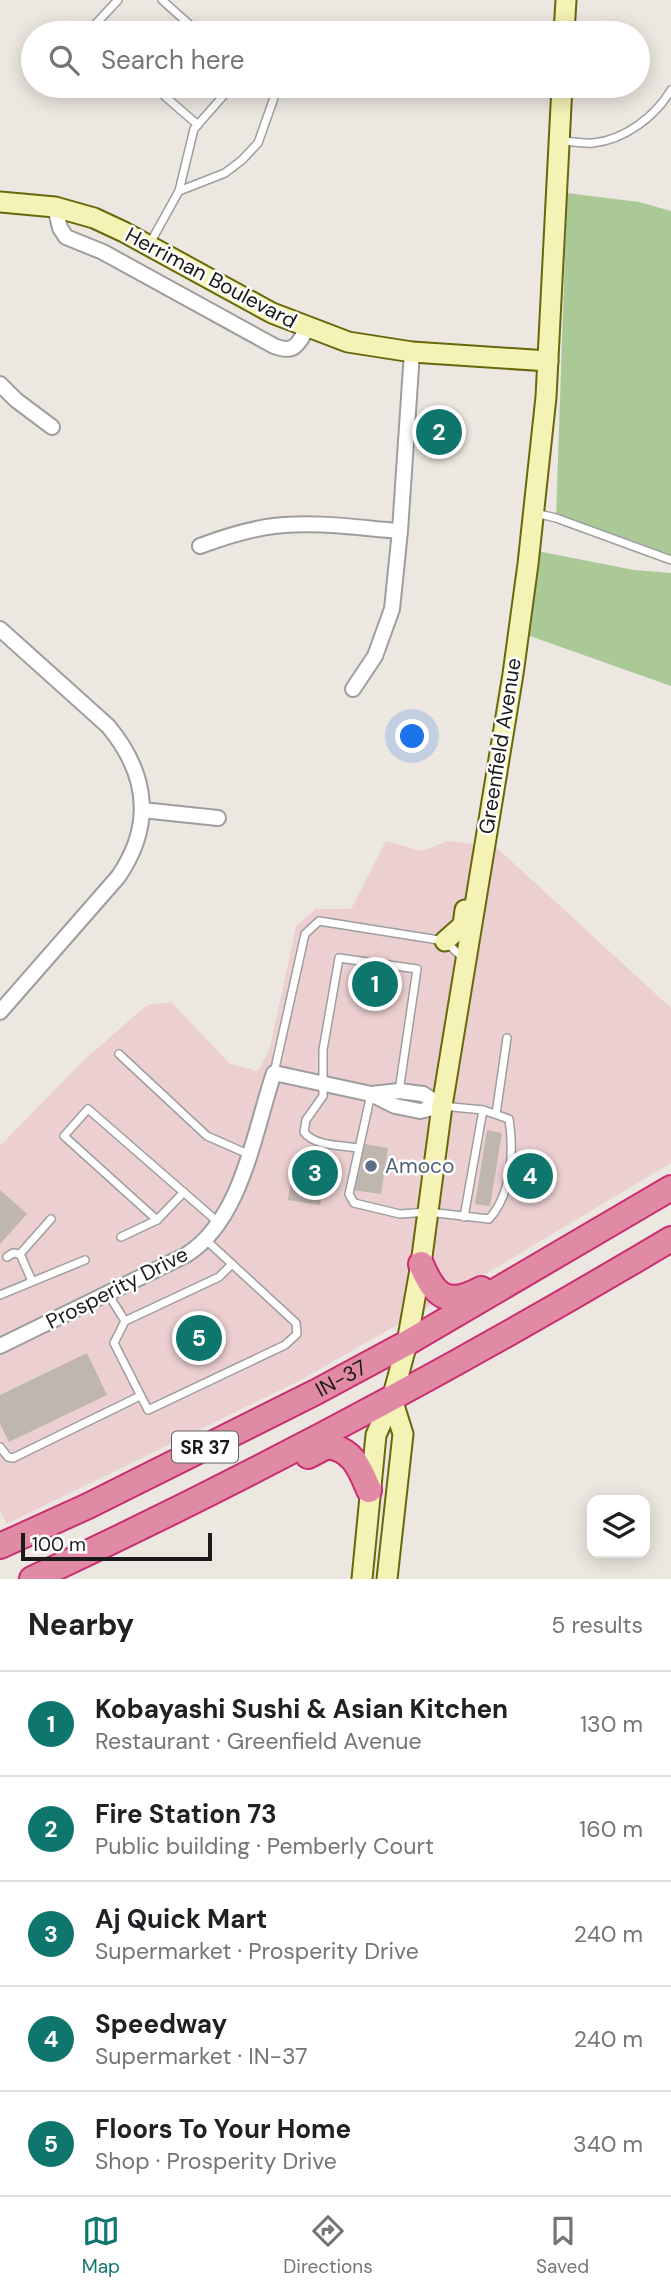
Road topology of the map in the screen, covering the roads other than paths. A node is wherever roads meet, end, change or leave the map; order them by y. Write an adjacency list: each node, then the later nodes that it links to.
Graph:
1 (118, 0): 4 (lane)
2 (162, 0): 5 (lane)
3 (566, 0): 6 (main road)
4 (98, 21)
5 (186, 21)
6 (565, 21)
7 (671, 90): 13 (lane)
8 (167, 98): 12 (lane)
9 (222, 98): 12 (lane)
10 (274, 98): 14 (lane)
11 (561, 98): 13 (main road, Greenfield Avenue)
12 (198, 125): 14 (lane)
13 (559, 141): 20 (main road, Greenfield Avenue)
14 (179, 191): 17 (lane)
15 (0, 202): 16 (main road, Herriman Boulevard)
16 (54, 207): 17 (main road, Herriman Boulevard); 18 (street)
17 (149, 246): 18 (main road, Herriman Boulevard)
18 (307, 328): 19 (main road, Herriman Boulevard)
19 (412, 352): 20 (main road, Herriman Boulevard); 24 (street)
20 (548, 361): 23 (main road, Greenfield Avenue)
21 (0, 384): 22 (street)
22 (52, 427)
23 (534, 513): 26 (lane); 29 (main road, Greenfield Avenue)
24 (400, 531): 25 (street); 28 (street)
25 (200, 546)
26 (671, 560)
27 (3, 638): 30 (street)
28 (353, 689)
29 (494, 787): 32 (main road); 33 (main road, Greenfield Avenue)
30 (142, 810): 31 (street); 34 (street)
31 (218, 818)
32 (445, 941): 33 (lane); 37 (lane)
33 (465, 960): 41 (main road, Greenfield Avenue)
34 (0, 1012)
35 (508, 1038): 43 (lane)
36 (119, 1054): 45 (lane)
37 (274, 1073): 38 (street); 45 (street, Prosperity Drive)
38 (324, 1084): 39 (lane); 40 (street); 44 (lane)
39 (399, 1091): 40 (street); 41 (street)
40 (370, 1094): 41 (street); 44 (lane)
41 (442, 1106): 42 (lane); 49 (main road, Greenfield Avenue)
42 (483, 1110): 43 (lane); 50 (lane)
43 (496, 1114): 50 (lane)
44 (357, 1148): 49 (lane)
45 (248, 1154): 53 (street, Prosperity Drive)
46 (671, 1176): 61 (highway)
47 (671, 1188): 66 (highway, IN-37 / SR 37)
48 (184, 1192): 52 (lane); 52 (lane); 53 (lane)
49 (428, 1212): 50 (lane); 61 (main road, Greenfield Avenue)
50 (464, 1217)
51 (51, 1219): 57 (lane)
52 (157, 1220): 54 (lane)
53 (220, 1223): 56 (street, Prosperity Drive)
54 (121, 1237)
55 (671, 1239): 69 (highway, IN-37 / SR 37)
56 (206, 1240): 60 (lane); 63 (street, Prosperity Drive)
57 (20, 1254): 58 (lane); 62 (lane)
58 (7, 1257)
59 (85, 1260): 62 (lane)
60 (232, 1264): 65 (lane); 68 (lane)
61 (421, 1264): 66 (main road, Greenfield Avenue)
62 (32, 1281): 64 (lane)
63 (108, 1294): 65 (lane); 67 (street, Prosperity Drive)
64 (0, 1295)
65 (125, 1321): 68 (lane)
66 (407, 1343): 69 (main road, Greenfield Avenue); 72 (highway, IN-37 / SR 37)
67 (0, 1346)
68 (140, 1396): 70 (lane)
69 (392, 1399): 71 (main road, Greenfield Avenue); 73 (highway, IN-37 / SR 37); 75 (main road)
70 (0, 1447)
71 (369, 1490): 73 (highway); 74 (main road, Greenfield Avenue)
72 (0, 1546)
73 (36, 1577)
74 (362, 1579)
75 (387, 1579)

